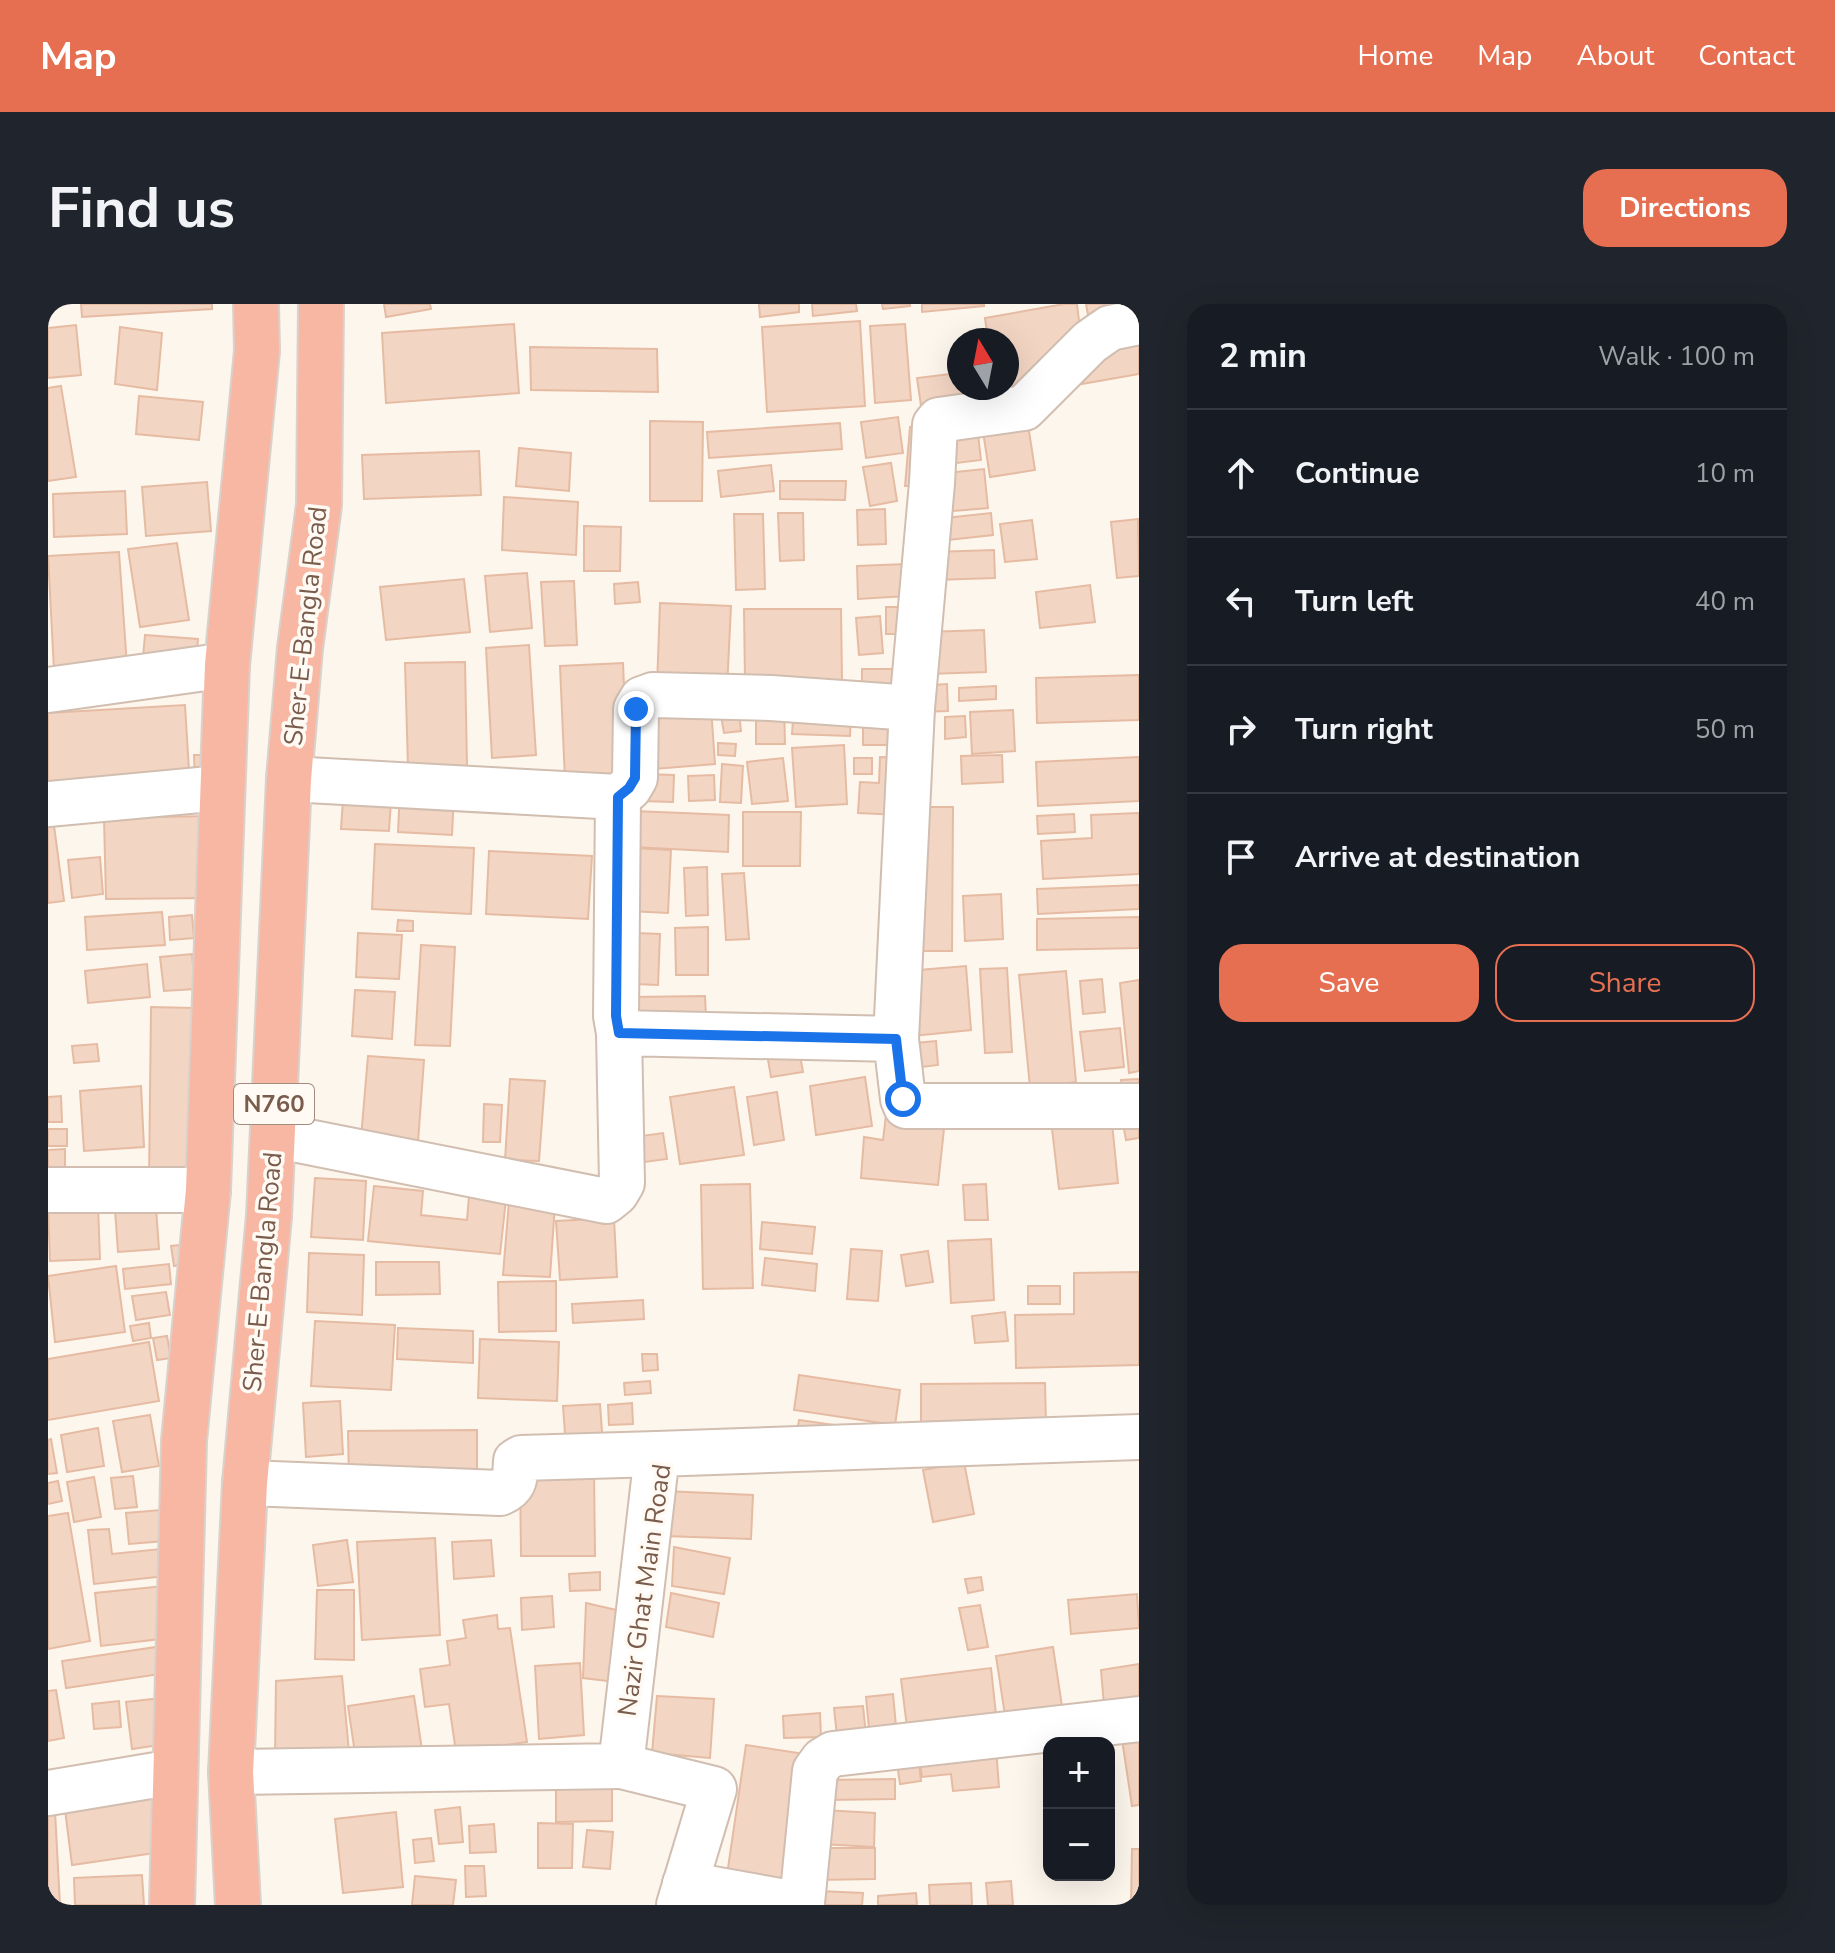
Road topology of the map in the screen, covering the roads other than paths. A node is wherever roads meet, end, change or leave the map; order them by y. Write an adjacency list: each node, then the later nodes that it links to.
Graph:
1 (256, 304): 4 (highway, N760)
2 (321, 304): 7 (highway, Sher-E-Bangla Road / N760)
3 (1139, 322): 6 (street)
4 (227, 665): 5 (street); 8 (highway, N760)
5 (48, 690)
6 (912, 708): 9 (street); 12 (street)
7 (289, 779): 9 (street); 14 (highway, Sher-E-Bangla Road / N760)
8 (221, 788): 10 (street); 16 (highway, N760)
9 (618, 797): 11 (street)
10 (48, 804)
11 (619, 1033): 12 (street); 14 (street)
12 (896, 1039): 13 (street)
13 (1139, 1106)
14 (273, 1135): 19 (highway, Sher-E-Bangla Road / N760)
15 (48, 1190): 16 (street)
16 (208, 1190): 22 (highway, N760)
17 (1139, 1437): 18 (street, Nazir Ghat Main Road)
18 (657, 1454): 19 (street); 21 (street, Nazir Ghat Main Road)
19 (245, 1483): 23 (highway, Sher-E-Bangla Road / N760)
20 (1139, 1719): 26 (street)
21 (621, 1766): 23 (street); 25 (street)
22 (174, 1772): 24 (street); 27 (highway, N760)
23 (231, 1772): 28 (highway, Sher-E-Bangla Road / N760)
24 (48, 1793)
25 (682, 1895): 26 (street)
26 (802, 1904)
27 (172, 1905)
28 (238, 1905)

